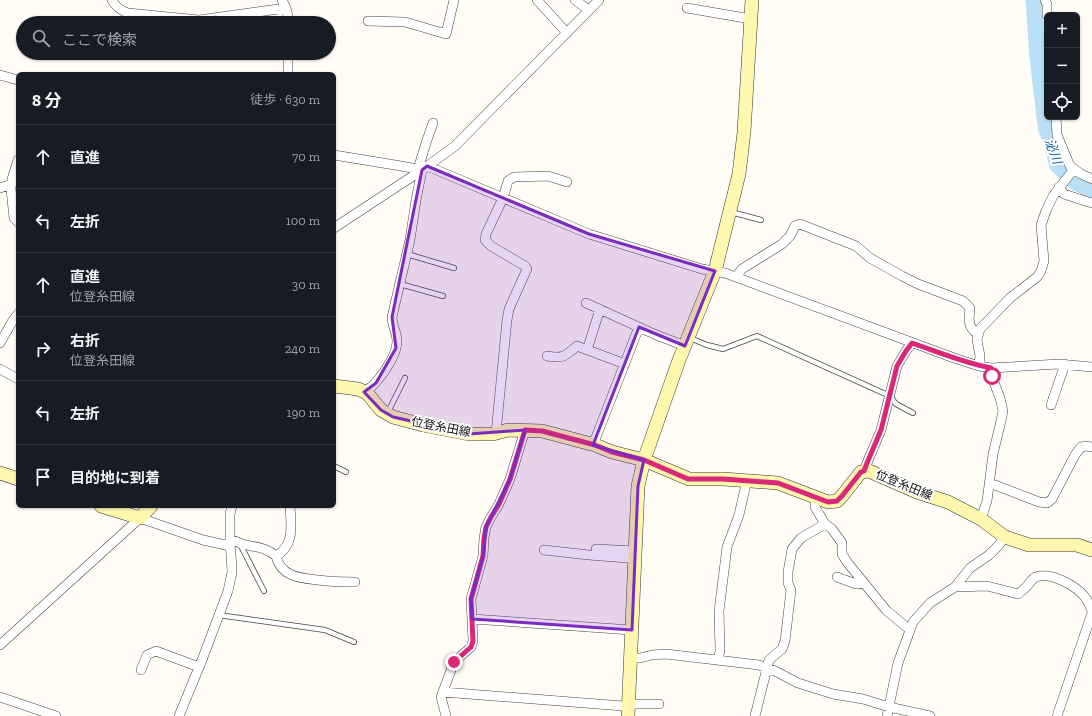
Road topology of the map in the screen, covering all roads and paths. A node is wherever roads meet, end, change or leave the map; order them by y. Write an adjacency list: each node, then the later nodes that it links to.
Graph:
1 (112, 0): 12 (street)
2 (454, 0): 16 (street)
3 (537, 0): 17 (street)
4 (575, 0): 10 (street)
5 (599, 0): 10 (street)
6 (752, 0): 15 (main road)
7 (1045, 0): 11 (street)
8 (284, 4): 13 (street); 14 (street)
9 (687, 8): 15 (street)
10 (589, 10): 17 (street)
11 (1047, 12)
12 (158, 16)
13 (220, 16)
14 (287, 16)
15 (751, 19): 35 (main road)
16 (368, 21)
17 (567, 33): 26 (street)
18 (288, 60): 19 (street)
19 (288, 72)
20 (0, 75): 21 (street)
21 (16, 79)
22 (1056, 120): 27 (street)
23 (433, 123): 26 (street)
24 (336, 155): 26 (street)
25 (16, 168): 30 (street)
26 (422, 169): 33 (street); 38 (street); 39 (street)
27 (1073, 170): 28 (street); 31 (street)
28 (1092, 179)
29 (568, 182): 33 (street)
30 (12, 184): 32 (street); 36 (street)
31 (1060, 186): 34 (street); 49 (street)
32 (0, 188)
33 (503, 198): 41 (street); 70 (street)
34 (1092, 203)
35 (729, 212): 37 (lane); 41 (main road)
36 (16, 220)
37 (761, 220)
38 (336, 227)
39 (407, 254): 40 (lane); 43 (street)
40 (454, 268)
41 (715, 271): 42 (street); 50 (main road)
42 (736, 277): 49 (street); 52 (street)
43 (400, 284): 44 (lane); 64 (street)
44 (443, 296)
45 (586, 303): 46 (street)
46 (600, 309): 48 (street); 53 (street)
47 (16, 317): 51 (street)
48 (639, 327): 50 (street); 55 (street)
49 (978, 334): 57 (street)
50 (686, 341): 65 (lane); 73 (main road)
51 (0, 342)
52 (912, 343): 57 (street); 65 (street)
53 (587, 350): 54 (street); 55 (street)
54 (547, 356)
55 (625, 364): 71 (street)
56 (1065, 364): 58 (street); 59 (street); 66 (street)
57 (979, 366): 59 (street)
58 (1092, 367)
59 (991, 368): 80 (street)
60 (0, 370): 61 (street)
61 (16, 378)
62 (405, 378): 68 (lane)
63 (336, 386): 64 (main road)
64 (364, 392): 68 (main road, 位登糸田線)
65 (890, 396): 67 (lane); 75 (street)
66 (1051, 405)
67 (913, 413)
68 (387, 414): 70 (main road, 位登糸田線)
69 (525, 430): 70 (main road, 位登糸田線); 71 (main road, 位登糸田線); 104 (street)
70 (496, 433)
71 (593, 445): 73 (main road, 位登糸田線)
72 (1092, 447): 80 (street)
73 (644, 460): 79 (main road, 位登糸田線); 96 (main road)
74 (336, 467): 76 (lane)
75 (864, 471): 81 (main road, 位登糸田線); 87 (main road, 位登糸田線)
76 (346, 472)
77 (0, 473): 78 (main road)
78 (16, 478)
79 (746, 480): 81 (main road, 位登糸田線); 110 (street)
80 (989, 484): 87 (street)
81 (816, 497): 88 (street)
82 (108, 508): 86 (main road)
83 (148, 508): 86 (main road)
84 (232, 508): 90 (street)
85 (290, 508): 95 (street)
86 (140, 518): 90 (street); 108 (street)
87 (981, 519): 89 (main road, 位登糸田線)
88 (825, 524): 99 (street); 112 (street)
89 (1005, 537): 94 (main road, 位登糸田線); 100 (street)
90 (230, 543): 91 (street); 103 (street)
91 (239, 543): 95 (street); 101 (lane)
92 (596, 549): 96 (street)
93 (544, 550): 96 (street)
94 (1092, 550)
95 (276, 556): 98 (street)
96 (635, 556): 105 (main road)
97 (837, 577): 99 (street)
98 (355, 582)
99 (864, 583): 106 (street)
100 (955, 587): 102 (street); 106 (street)
101 (264, 591)
102 (1092, 612): 124 (street)
103 (218, 615): 107 (lane); 111 (street)
104 (472, 619): 105 (street); 114 (street)
105 (632, 630): 109 (main road)
106 (910, 630): 118 (street)
107 (354, 642)
108 (0, 645)
109 (631, 658): 110 (street); 117 (main road)
110 (718, 660): 112 (street)
111 (199, 667): 113 (street); 120 (street)
112 (767, 668): 118 (street); 122 (street)
113 (141, 670)
114 (443, 692): 117 (street); 121 (street)
115 (0, 697): 119 (street)
116 (659, 704): 117 (street)
117 (629, 710)
118 (888, 712): 123 (street)
119 (56, 716)
120 (179, 716)
121 (446, 716)
122 (755, 716)
123 (930, 716)
124 (1058, 716)

